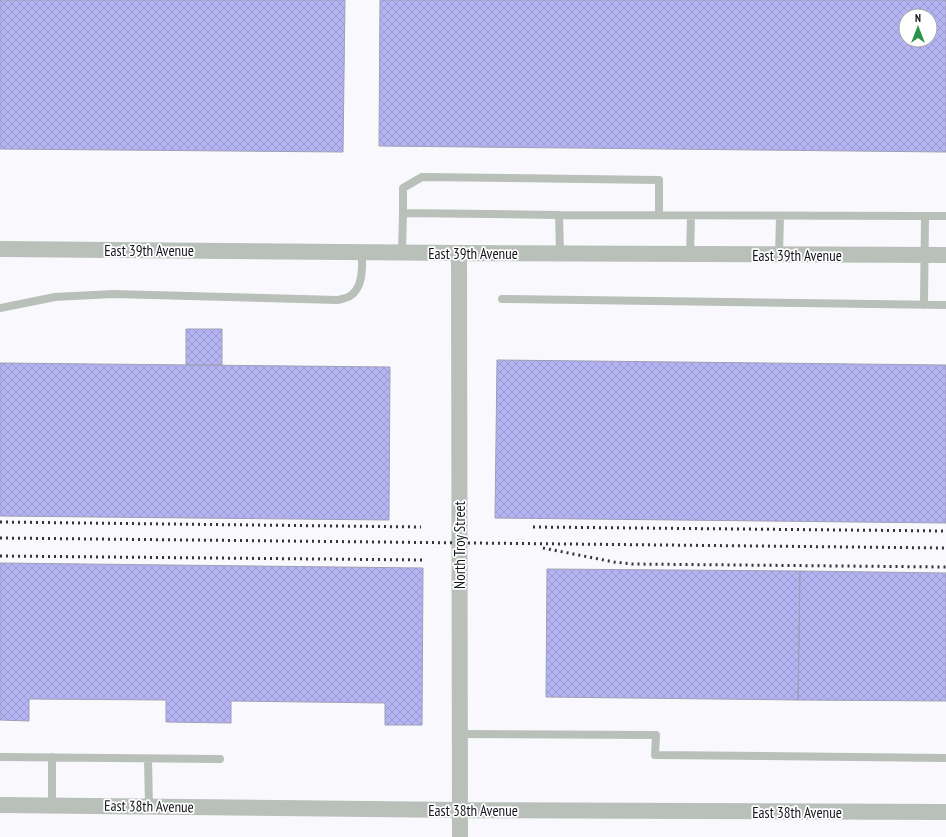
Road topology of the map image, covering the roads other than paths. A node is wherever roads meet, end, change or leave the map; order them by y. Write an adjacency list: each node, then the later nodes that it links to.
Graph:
1 (403, 213): 2 (lane); 3 (lane); 10 (lane)
2 (559, 215): 3 (lane); 12 (lane)
3 (659, 215): 4 (lane)
4 (691, 216): 5 (lane); 13 (lane)
5 (780, 216): 6 (lane); 14 (lane)
6 (925, 216): 7 (lane); 15 (lane)
7 (946, 216)
8 (0, 249): 9 (street, East 39th Avenue)
9 (362, 252): 10 (street, East 39th Avenue); 20 (lane)
10 (402, 252): 11 (street, East 39th Avenue)
11 (459, 253): 12 (street, East 39th Avenue); 21 (street, North Troy Street)
12 (560, 254): 13 (street, East 39th Avenue)
13 (690, 254): 14 (street, East 39th Avenue)
14 (779, 254): 15 (street, East 39th Avenue)
15 (924, 255): 16 (street, East 39th Avenue); 18 (lane)
16 (946, 255)
17 (502, 299): 18 (lane)
18 (924, 305): 19 (lane)
19 (946, 305)
20 (0, 308)
21 (460, 734): 24 (lane); 30 (street, North Troy Street)
22 (0, 757): 23 (lane)
23 (52, 757): 25 (lane); 28 (lane)
24 (946, 758)
25 (148, 759): 26 (lane); 29 (lane)
26 (220, 760)
27 (0, 805): 28 (street, East 38th Avenue)
28 (52, 805): 29 (street, East 38th Avenue)
29 (149, 806): 30 (street, East 38th Avenue)
30 (460, 810): 31 (street, East 38th Avenue); 32 (street, North Troy Street)
31 (946, 812)
32 (460, 837)

